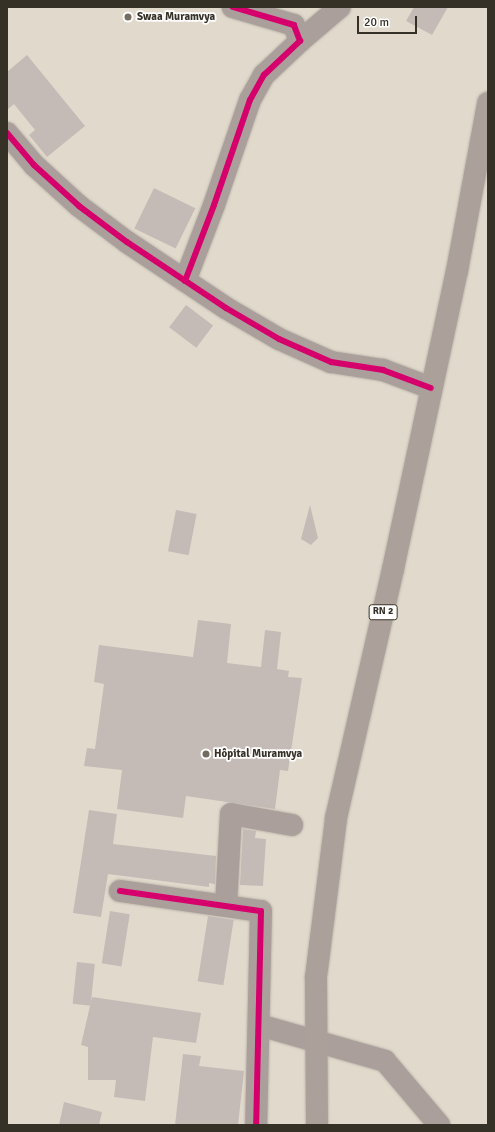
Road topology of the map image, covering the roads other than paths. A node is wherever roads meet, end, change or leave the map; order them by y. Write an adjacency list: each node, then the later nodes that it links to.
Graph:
1 (233, 7): 3 (street)
2 (340, 7): 3 (street)
3 (300, 41): 6 (street)
4 (488, 103): 7 (main road, RN 2)
5 (7, 133): 6 (street)
6 (185, 281): 7 (street)
7 (431, 388): 12 (main road, RN 2)
8 (292, 825): 10 (street)
9 (120, 891): 10 (street)
10 (226, 906): 11 (street)
11 (259, 1024): 12 (street); 13 (street)
12 (315, 1040): 14 (main road, RN 2); 15 (street)
13 (256, 1125)
14 (317, 1125)
15 (439, 1125)

